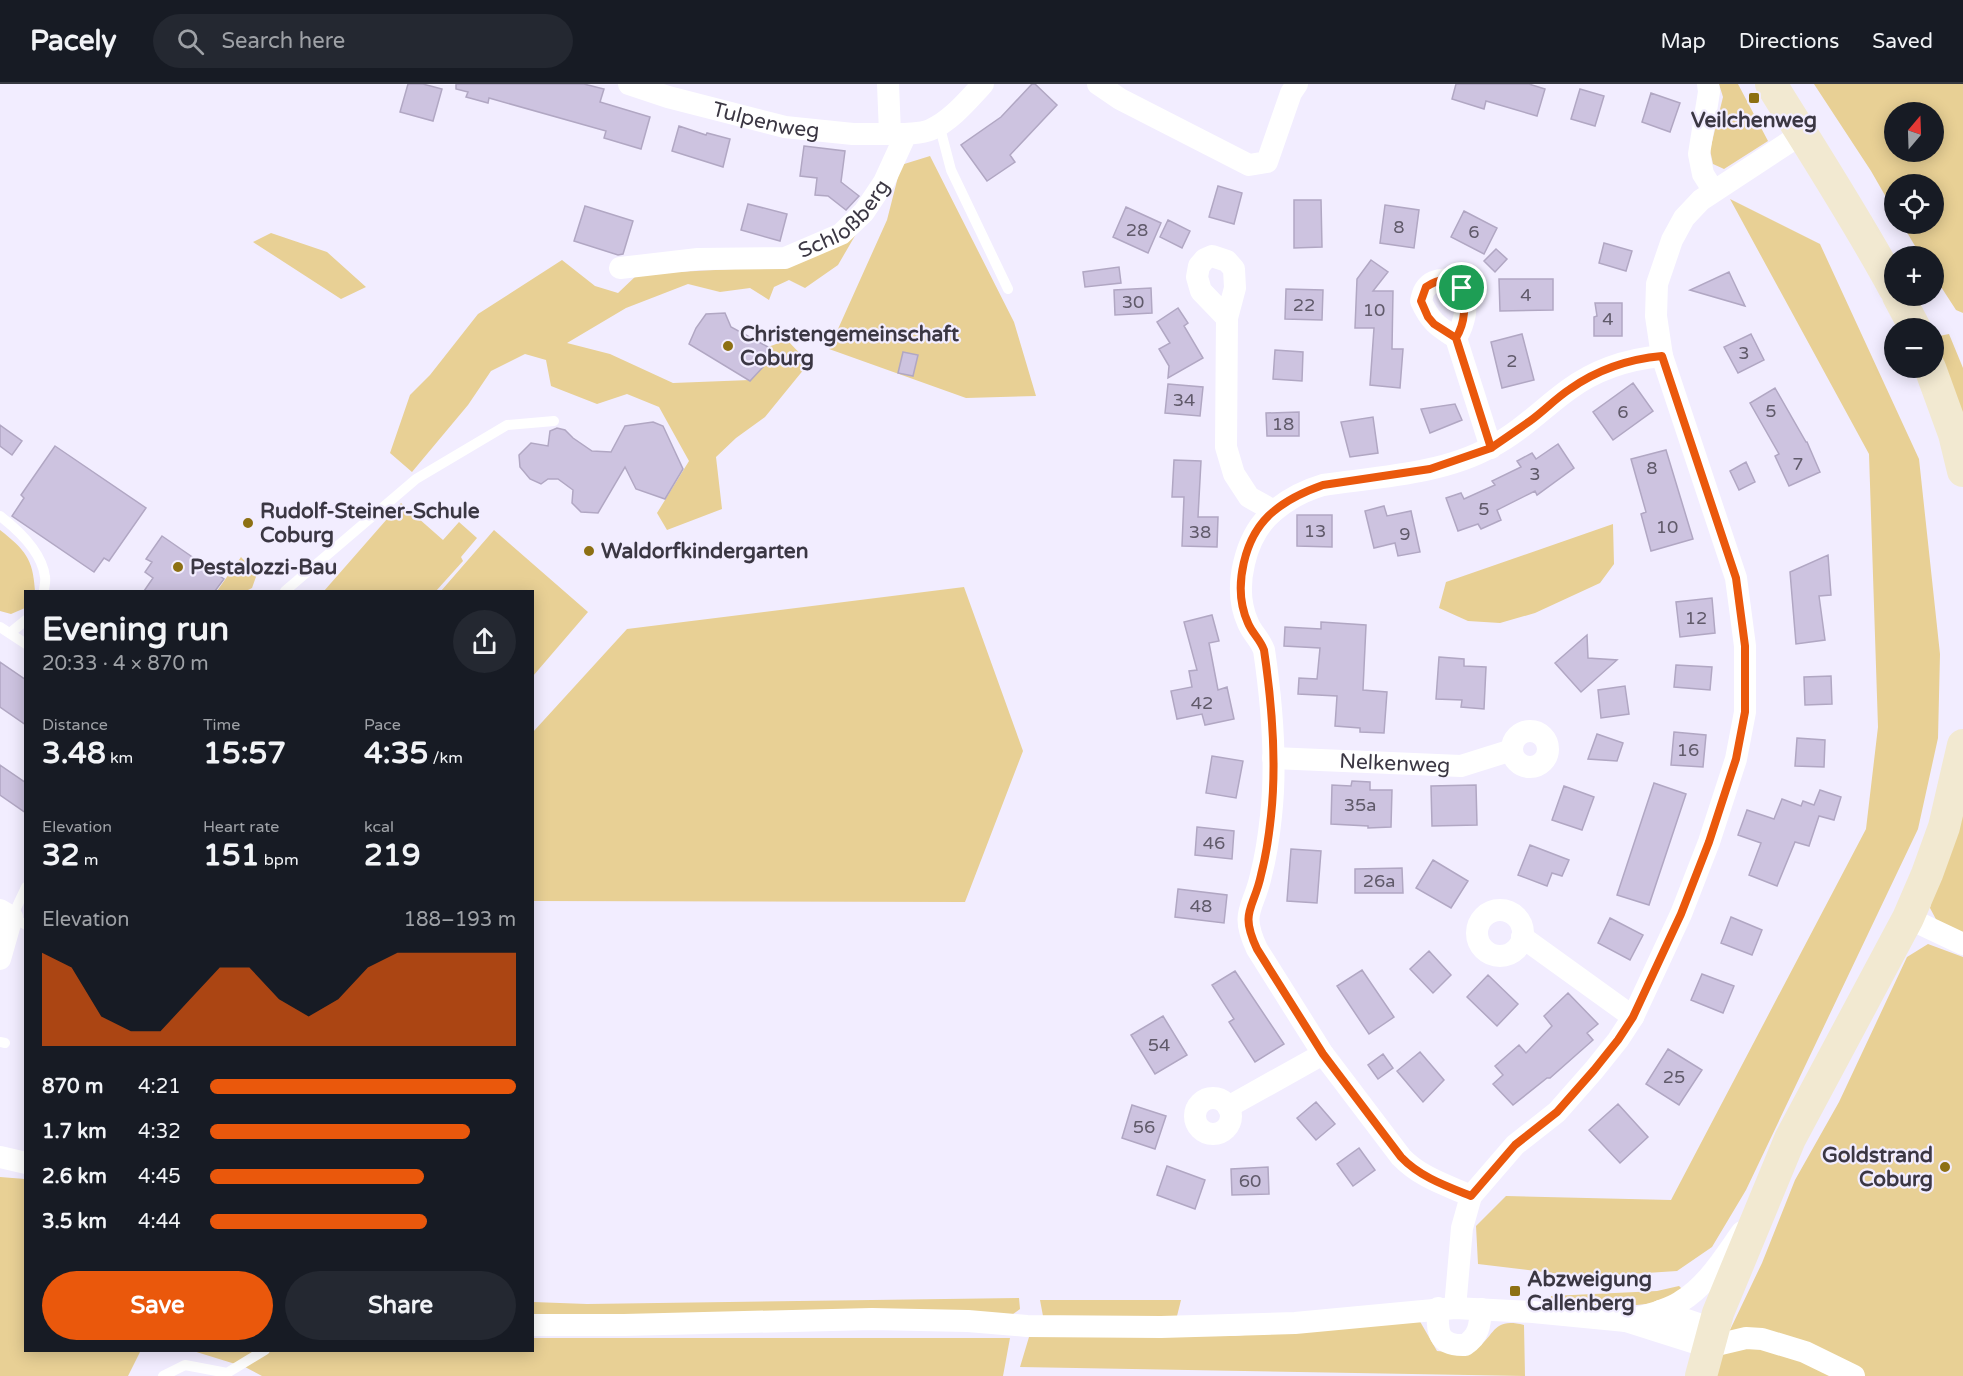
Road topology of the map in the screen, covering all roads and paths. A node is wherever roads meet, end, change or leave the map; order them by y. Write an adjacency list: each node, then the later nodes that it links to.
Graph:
1 (629, 84): 10 (street, Tulpenweg)
2 (888, 84): 10 (street)
3 (983, 84): 8 (street)
4 (1098, 84): 5 (street)
5 (1297, 84)
6 (1708, 84): 11 (street)
7 (1771, 84): 9 (street)
8 (939, 124): 10 (street); 14 (lane)
9 (1803, 133): 11 (street); 13 (street)
10 (898, 134): 12 (street, Schloßberg)
11 (1713, 190): 17 (street)
12 (620, 267)
13 (1884, 270)
14 (1008, 289)
15 (1227, 318): 22 (street)
16 (1456, 338): 20 (street)
17 (1662, 356): 20 (street); 38 (street)
18 (1934, 378): 21 (street)
19 (554, 421): 25 (lane)
20 (1491, 448): 22 (street)
21 (1963, 471)
22 (1274, 511): 31 (street)
23 (0, 516): 24 (lane)
24 (44, 590)
25 (286, 590)
26 (24, 621): 27 (lane)
27 (5, 630): 28 (lane)
28 (24, 643)
29 (1963, 745): 34 (street)
30 (1512, 750): 31 (street, Nelkenweg)
31 (1274, 758): 39 (street)
32 (24, 891): 33 (lane)
33 (12, 917): 37 (street)
34 (1908, 918): 36 (street); 44 (street)
35 (1522, 937): 38 (street)
36 (1963, 945)
37 (0, 959)
38 (1633, 1017): 43 (street)
39 (1323, 1054): 40 (street); 43 (street)
40 (1228, 1107)
41 (1, 1158): 42 (street)
42 (24, 1163)
43 (1471, 1196): 45 (street)
44 (1761, 1206): 47 (street); 50 (street)
45 (1446, 1308): 46 (street); 46 (street); 49 (street)
46 (1481, 1309): 48 (street)
47 (1660, 1311): 48 (street); 50 (street)
48 (1626, 1321): 50 (street)
49 (534, 1324)
50 (1710, 1341): 54 (street)
51 (262, 1352): 52 (lane)
52 (227, 1374): 53 (lane)
53 (163, 1376)
54 (1854, 1376)

